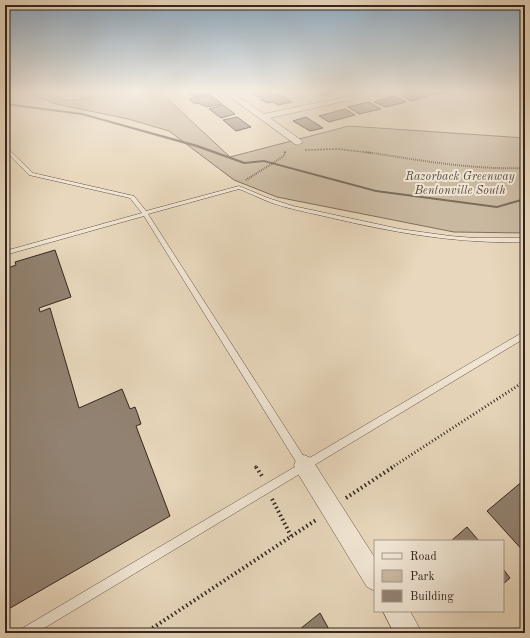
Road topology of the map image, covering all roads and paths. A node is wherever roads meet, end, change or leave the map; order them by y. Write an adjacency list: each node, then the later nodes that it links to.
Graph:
1 (268, 121): 2 (street)
2 (298, 142)
3 (5, 147): 8 (lane)
4 (304, 151): 6 (path)
5 (292, 152): 7 (path)
6 (525, 168)
7 (246, 179)
8 (145, 214): 9 (lane); 10 (lane); 13 (lane)
9 (525, 240)
10 (5, 253)
11 (525, 334): 13 (lane)
12 (525, 381): 16 (path)
13 (304, 465): 20 (street); 22 (lane)
14 (255, 466): 15 (path)
15 (261, 474)
16 (346, 498)
17 (274, 504): 19 (path)
18 (317, 520): 19 (path)
19 (291, 536): 23 (path)
20 (374, 577)
21 (396, 612): 24 (street)
22 (25, 633)
23 (145, 633)
24 (409, 633)

